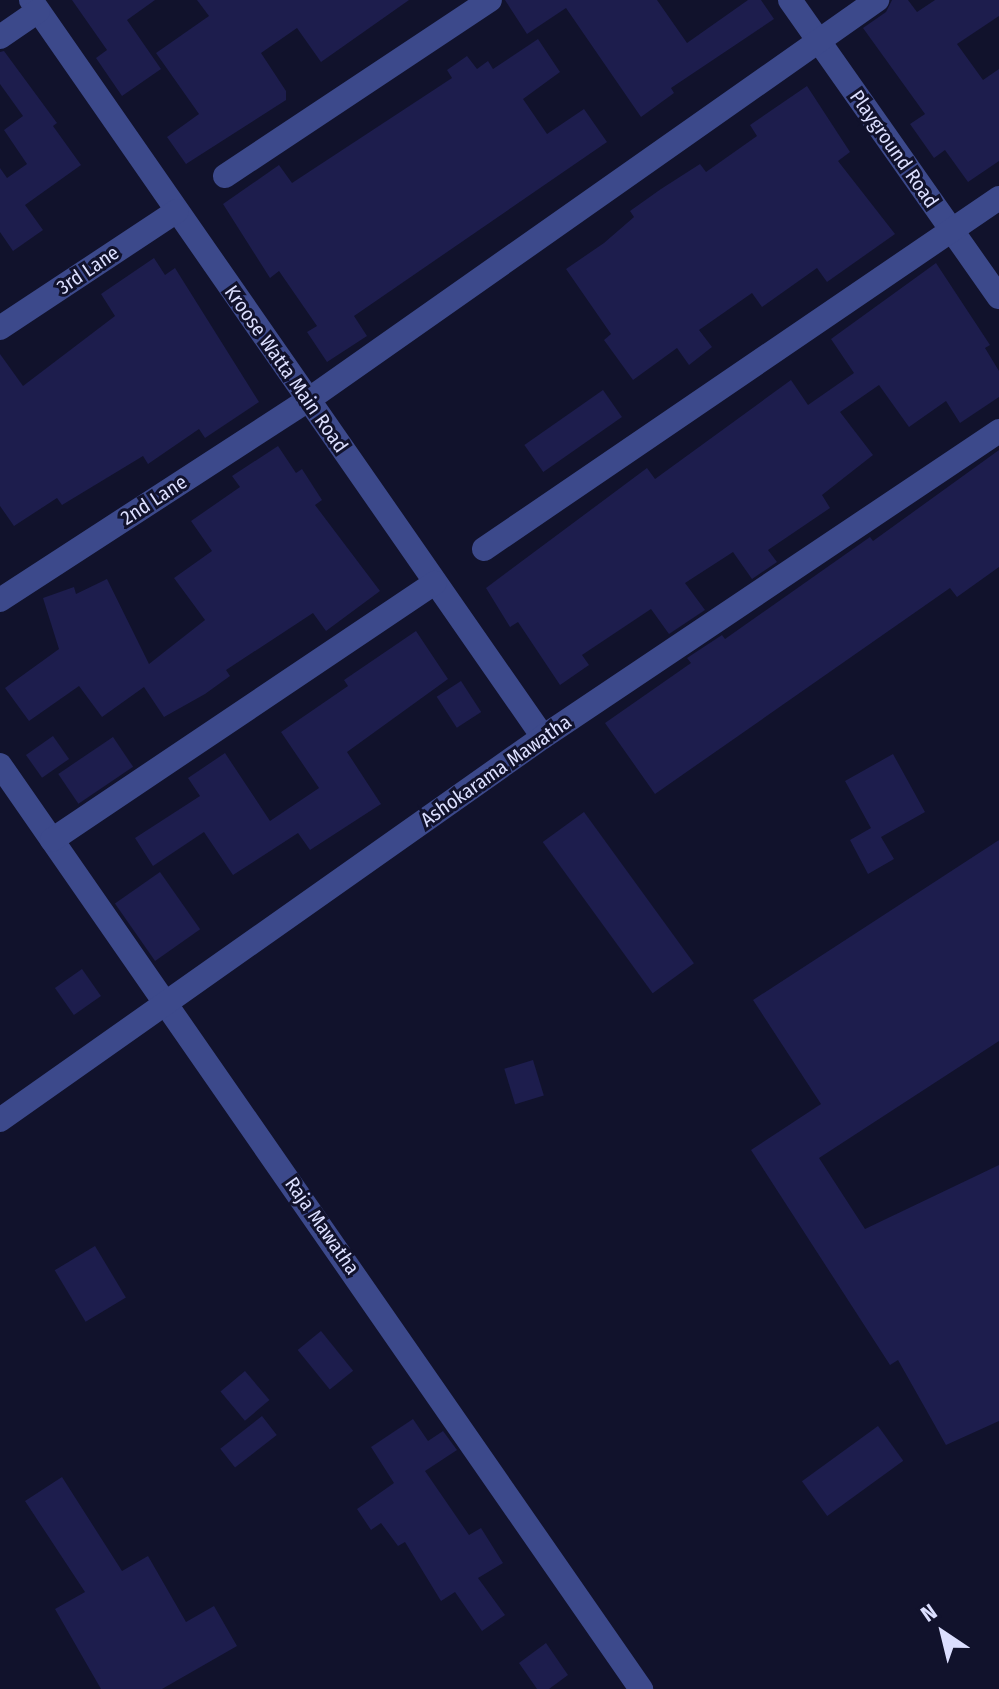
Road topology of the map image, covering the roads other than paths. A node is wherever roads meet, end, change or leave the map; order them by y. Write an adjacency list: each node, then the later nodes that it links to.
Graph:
1 (490, 0): 7 (street)
2 (790, 0): 6 (street, Playground Road)
3 (877, 0): 6 (street, 2nd Lane)
4 (43, 6): 5 (street); 9 (street, Kroose Watta Main Road)
5 (0, 37)
6 (818, 40): 10 (street, Playground Road); 13 (street, 2nd Lane)
7 (225, 176)
8 (999, 198): 10 (street)
9 (177, 211): 12 (street, 3rd Lane); 13 (street, Kroose Watta Main Road)
10 (952, 230): 11 (street, Playground Road); 15 (street)
11 (999, 297)
12 (0, 328)
13 (308, 400): 16 (street, Kroose Watta Main Road); 17 (street, 2nd Lane)
14 (999, 431): 18 (street, Ashokarama Mawatha)
15 (484, 549)
16 (435, 583): 18 (street, Kroose Watta Main Road); 20 (street)
17 (0, 600)
18 (543, 737): 21 (street, Ashokarama Mawatha)
19 (0, 765): 20 (street, Raja Mawatha)
20 (52, 840): 21 (street, Raja Mawatha)
21 (167, 1003): 22 (street, Ashokarama Mawatha); 23 (street, Raja Mawatha)
22 (0, 1120)
23 (641, 1689)

